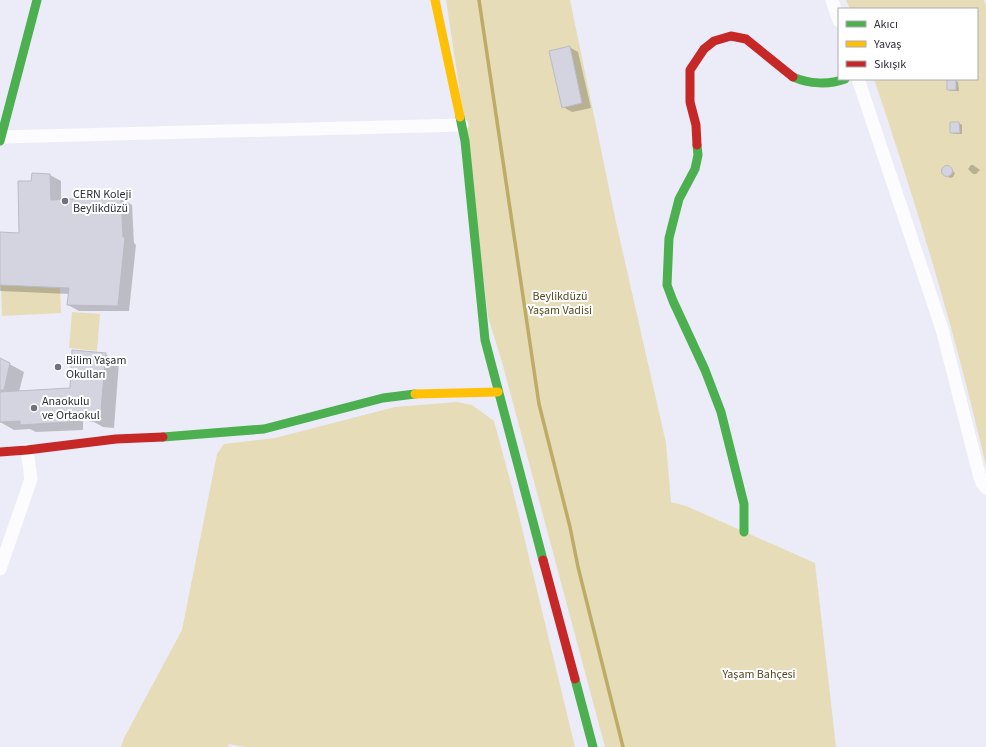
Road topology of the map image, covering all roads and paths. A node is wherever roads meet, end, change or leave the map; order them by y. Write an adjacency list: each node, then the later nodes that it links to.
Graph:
1 (37, 0): 8 (street)
2 (435, 0): 7 (street)
3 (832, 0): 4 (street)
4 (838, 18)
5 (842, 80): 13 (street)
6 (858, 80): 12 (street)
7 (462, 125): 8 (street); 9 (street)
8 (0, 139)
9 (498, 392): 10 (street); 15 (street)
10 (27, 450): 11 (street); 14 (street)
11 (0, 452)
12 (986, 488)
13 (744, 532)
14 (0, 568)
15 (592, 747)

